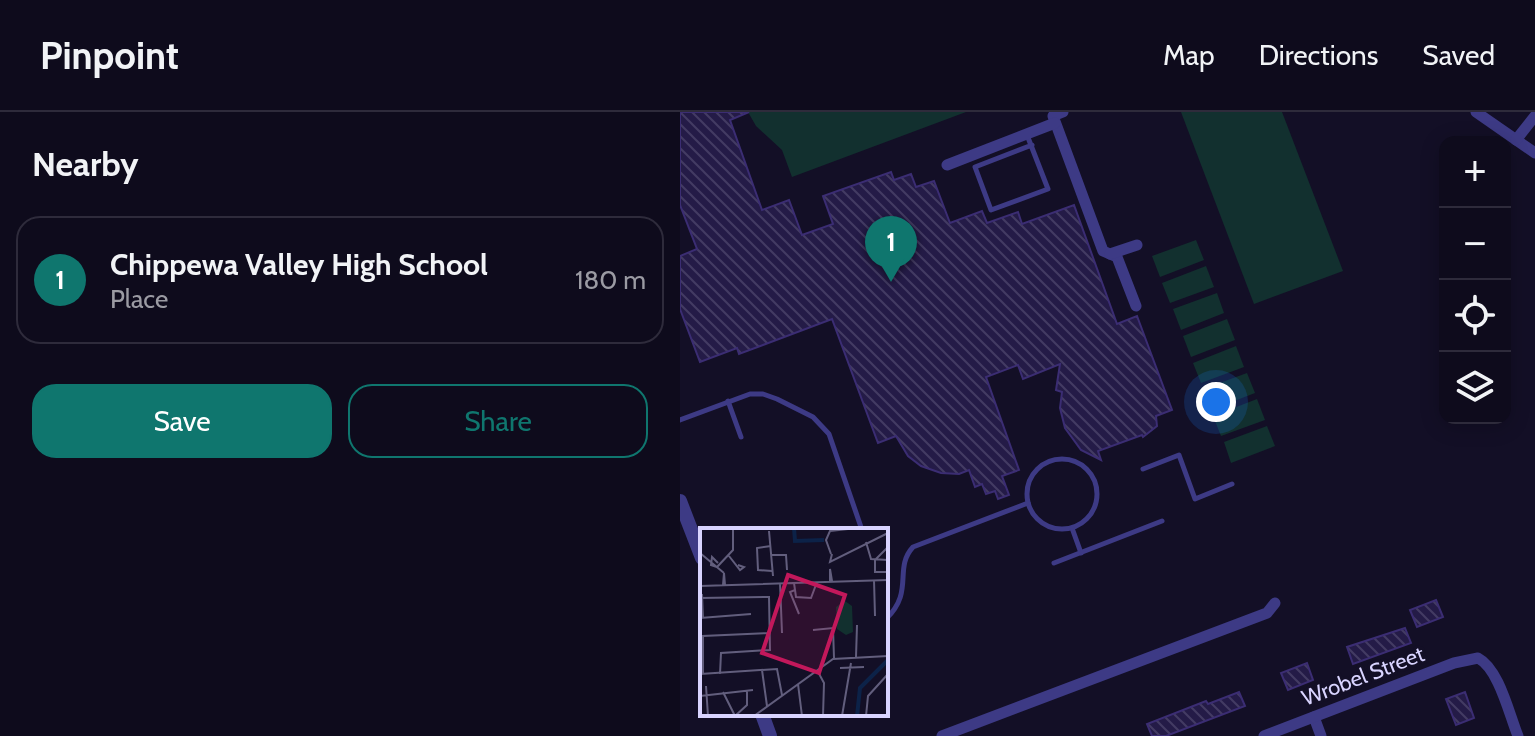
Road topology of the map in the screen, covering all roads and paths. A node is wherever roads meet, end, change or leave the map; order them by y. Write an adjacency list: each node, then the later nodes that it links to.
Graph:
1 (1063, 112): 4 (street)
2 (1476, 112): 6 (street)
3 (1535, 116): 6 (street)
4 (1055, 123): 5 (street); 11 (street)
5 (1029, 140): 8 (street); 8 (lane)
6 (1516, 140): 7 (street)
7 (1535, 153)
8 (973, 161): 9 (street)
9 (947, 165)
10 (1137, 245): 11 (street)
11 (1110, 254): 12 (street)
12 (1136, 306)
13 (728, 400): 14 (lane); 15 (lane); 21 (lane)
14 (680, 420)
15 (741, 437)
16 (1143, 469): 17 (lane)
17 (1232, 484)
18 (680, 501): 23 (street)
19 (1028, 503): 22 (lane); 22 (lane); 27 (lane)
20 (1162, 521): 24 (lane)
21 (861, 528)
22 (1072, 528): 24 (lane)
23 (700, 553)
24 (1081, 553): 25 (lane)
25 (1054, 563)
26 (1275, 603): 31 (street)
27 (888, 617)
28 (763, 716): 30 (street)
29 (1314, 717): 32 (street, Wrobel Street); 33 (street); 34 (street, Wrobel Street)
30 (770, 736)
31 (942, 736)
32 (1264, 736)
33 (1321, 736)
34 (1518, 736)

